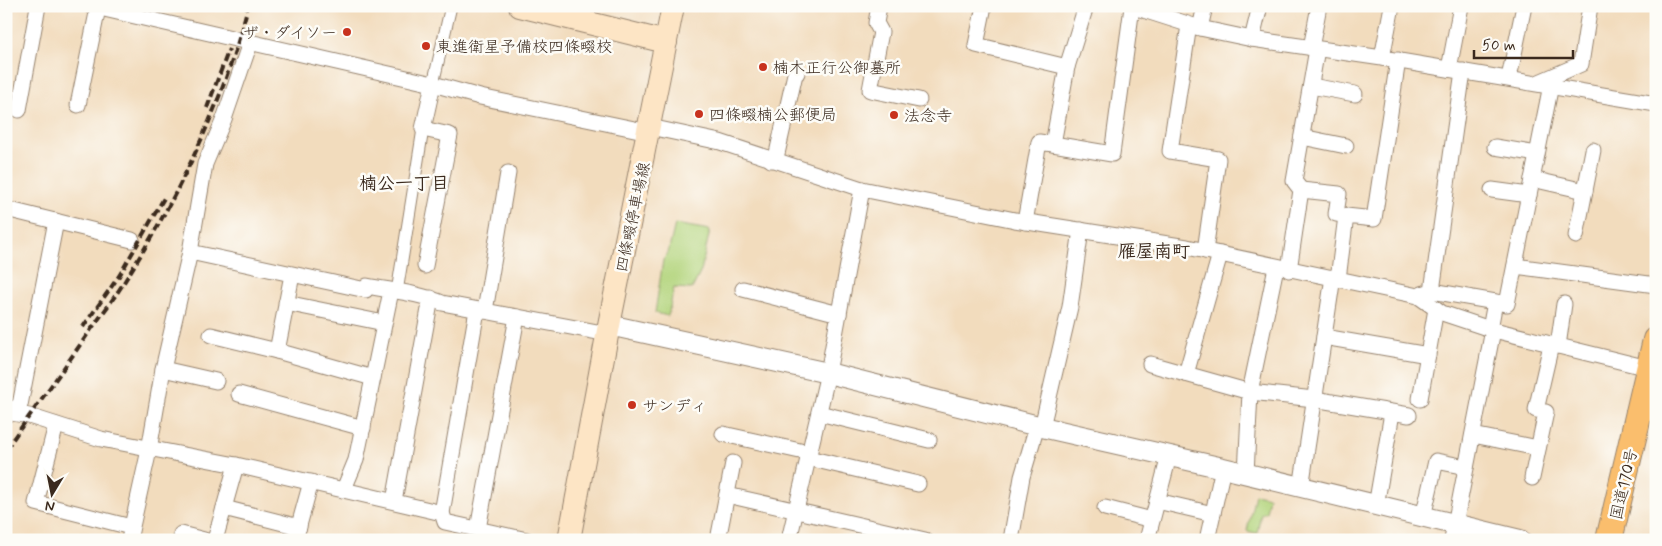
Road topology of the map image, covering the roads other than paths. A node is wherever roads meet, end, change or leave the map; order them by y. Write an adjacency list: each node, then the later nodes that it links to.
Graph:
1 (38, 6): 36 (street)
2 (451, 6): 29 (street)
3 (520, 6): 19 (main road)
4 (673, 6): 19 (main road, 四條畷停車場線)
5 (879, 6): 33 (street)
6 (984, 6): 24 (street)
7 (1086, 6): 24 (street)
8 (1206, 6): 17 (street)
9 (1260, 6): 18 (street)
10 (1319, 6): 21 (street)
11 (1392, 6): 22 (street)
12 (1461, 6): 25 (street)
13 (1524, 6): 27 (street)
14 (1590, 6): 28 (street)
15 (94, 7): 20 (street); 35 (street)
16 (1137, 7): 17 (street); 40 (street)
17 (1195, 26): 18 (street); 60 (street)
18 (1252, 39): 21 (street)
19 (666, 42): 38 (main road, 四條畷停車場線)
20 (250, 43): 29 (street); 61 (street)
21 (1314, 49): 22 (street); 31 (street)
22 (1382, 58): 23 (street)
23 (1398, 60): 25 (street); 54 (street)
24 (1068, 67): 40 (street)
25 (1456, 70): 27 (street); 71 (street)
26 (797, 72): 45 (street)
27 (1510, 78): 28 (street)
28 (1535, 83): 30 (street)
29 (433, 84): 37 (street); 38 (street)
30 (1551, 85): 34 (street); 44 (street)
31 (1311, 86): 32 (street); 39 (street)
32 (1355, 94)
33 (919, 100)
34 (1656, 104)
35 (78, 105)
36 (19, 110)
37 (423, 128): 63 (street); 70 (street)
38 (650, 129): 45 (street); 81 (main road, 四條畷停車場線)
39 (1302, 137): 41 (street); 49 (street)
40 (1053, 144): 56 (street)
41 (1346, 146)
42 (1495, 147): 44 (street)
43 (1593, 150): 51 (street)
44 (1537, 154): 47 (street)
45 (771, 160): 48 (street)
46 (508, 173): 77 (street)
47 (1532, 179): 51 (street); 52 (street)
48 (862, 189): 56 (street); 78 (street)
49 (1301, 190): 54 (street); 65 (street)
50 (1492, 190): 52 (street)
51 (1585, 191): 58 (street)
52 (1529, 195): 64 (street)
53 (6, 209): 55 (street)
54 (1346, 216): 67 (street)
55 (56, 221): 59 (street); 100 (street)
56 (1025, 222): 57 (street)
57 (1080, 230): 60 (street); 105 (street)
58 (1576, 236)
59 (132, 240)
60 (1205, 251): 62 (street)
61 (190, 252): 66 (street); 90 (street)
62 (1220, 254): 65 (street); 93 (street)
63 (425, 266)
64 (1514, 266): 68 (street); 73 (street)
65 (1282, 268): 67 (street); 96 (street)
66 (292, 275): 70 (street); 74 (street)
67 (1335, 278): 71 (street); 84 (street)
68 (1656, 285)
69 (743, 289): 78 (street)
70 (394, 291): 72 (street); 80 (street)
71 (1425, 293): 73 (street); 76 (street)
72 (430, 298): 77 (street); 125 (street)
73 (1495, 302): 82 (street)
74 (286, 303): 80 (street); 87 (street)
75 (1564, 304): 86 (street)
76 (1436, 309): 82 (street); 88 (street)
77 (481, 310): 79 (street); 131 (street)
78 (839, 314): 92 (street)
79 (516, 317): 81 (street); 135 (street)
80 (384, 323): 94 (street)
81 (609, 330): 92 (street); 142 (main road, 四條畷停車場線)
82 (1491, 330): 86 (street); 108 (street)
83 (211, 335): 87 (street)
84 (1324, 337): 88 (street); 98 (street)
85 (1656, 340): 91 (highway, 国道170号)
86 (1555, 346): 91 (street); 110 (street)
87 (277, 350): 94 (street)
88 (1428, 355): 99 (street)
89 (1150, 364): 93 (street)
90 (163, 369): 95 (street); 111 (street)
91 (1652, 369): 149 (highway, 国道170号)
92 (828, 373): 101 (street); 105 (street)
93 (1186, 374): 96 (street)
94 (372, 378): 106 (street)
95 (216, 381)
96 (1250, 392): 98 (street); 118 (street)
97 (239, 394): 106 (street)
98 (1314, 399): 102 (street); 122 (street)
99 (1420, 399)
100 (7, 412): 104 (street)
101 (819, 413): 109 (street); 112 (street)
102 (1392, 413): 103 (street); 127 (street)
103 (1408, 415)
104 (56, 425): 111 (street); 138 (street)
105 (1040, 427): 113 (street); 139 (street)
106 (363, 428): 123 (street)
107 (723, 434): 112 (street)
108 (1473, 435): 110 (street); 116 (street)
109 (929, 440)
110 (1538, 448): 119 (street)
111 (149, 450): 115 (street); 138 (street)
112 (809, 456): 121 (street); 130 (street)
113 (1169, 456): 117 (street); 126 (street)
114 (733, 463): 124 (street)
115 (236, 464): 120 (street); 128 (street)
116 (1466, 467): 133 (street); 136 (street)
117 (1223, 468): 118 (street); 132 (street)
118 (1246, 474): 122 (street)
119 (1532, 478)
120 (312, 482): 123 (street); 137 (street)
121 (918, 484)
122 (1301, 488): 127 (street)
123 (344, 489): 125 (street)
124 (727, 496): 130 (street); 143 (street)
125 (394, 501): 131 (street)
126 (1157, 501): 132 (street); 134 (street)
127 (1376, 506): 133 (street)
128 (224, 508): 137 (street); 140 (street)
129 (1105, 508): 134 (street)
130 (796, 512): 144 (street); 145 (street)
131 (442, 513): 135 (street)
132 (1213, 514): 147 (street)
133 (1423, 517): 136 (street)
134 (1152, 520): 146 (street)
135 (478, 529): 141 (street)
136 (1454, 532): 148 (street)
137 (297, 533)
138 (130, 534)
139 (1016, 539)
140 (215, 540)
141 (527, 540)
142 (569, 540)
143 (718, 540)
144 (789, 540)
145 (925, 540)
146 (1147, 540)
147 (1207, 540)
148 (1520, 540)
149 (1609, 540)

